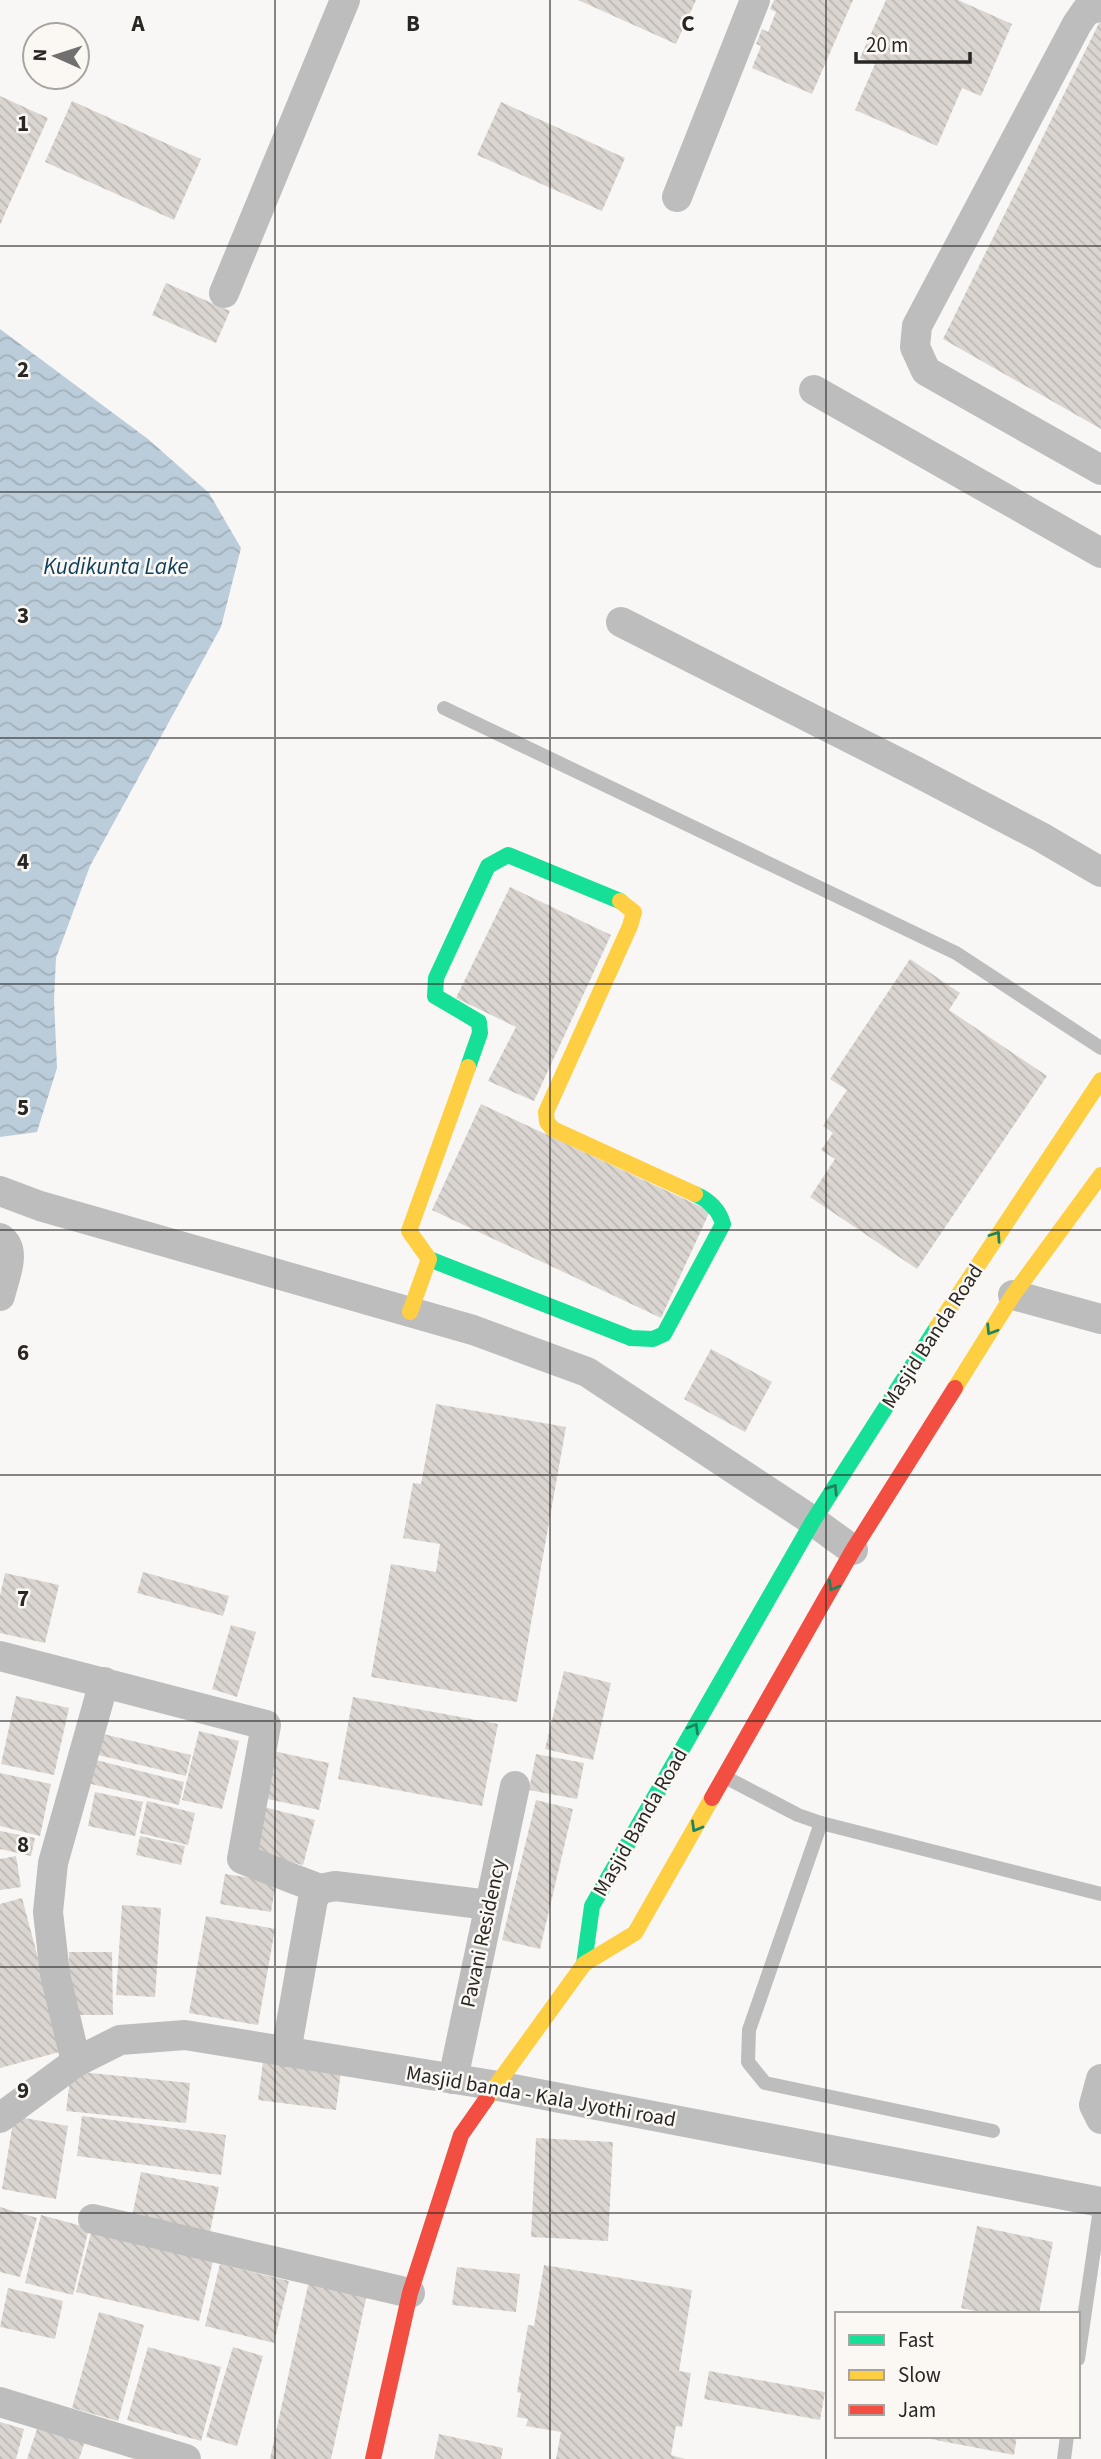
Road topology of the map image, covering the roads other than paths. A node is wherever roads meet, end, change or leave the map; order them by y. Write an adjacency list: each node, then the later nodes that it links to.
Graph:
1 (345, 0): 5 (street)
2 (755, 0): 4 (street)
3 (1101, 6): 7 (street)
4 (677, 197)
5 (225, 293)
6 (814, 390): 8 (street)
7 (1101, 470)
8 (1101, 553)
9 (621, 622): 11 (street)
10 (444, 708): 12 (lane)
11 (1101, 872)
12 (1101, 1048)
13 (1101, 1080): 22 (main road, Masjid Banda Road, one-way to 13)
14 (1101, 1175): 18 (main road)
15 (0, 1191): 20 (street)
16 (0, 1238): 19 (street)
17 (429, 1259): 17 (main road); 20 (main road)
18 (1013, 1295): 21 (street); 23 (main road, one-way to 23)
19 (0, 1296)
20 (410, 1312): 22 (street)
21 (1101, 1319)
22 (813, 1521): 23 (street); 32 (main road, Masjid Banda Road, one-way to 22)
23 (853, 1550): 26 (main road, one-way to 26)
24 (0, 1656): 25 (street)
25 (104, 1682): 29 (street); 34 (street)
26 (724, 1777): 28 (lane); 32 (main road, one-way to 32)
27 (515, 1786): 31 (street, Pavani Residency)
28 (821, 1823): 30 (lane); 40 (lane)
29 (320, 1889): 31 (street); 33 (street)
30 (1101, 1894)
31 (489, 1905): 36 (street, Pavani Residency)
32 (584, 1964): 37 (main road)
33 (286, 2052): 34 (street, Masjid banda - Kala Jyothi road); 36 (street, Masjid banda - Kala Jyothi road)
34 (76, 2062): 38 (street, Masjid banda - Kala Jyothi road)
35 (1101, 2079): 39 (street)
36 (453, 2080): 37 (street, Masjid banda - Kala Jyothi road)
37 (498, 2086): 41 (street, Masjid banda - Kala Jyothi road); 43 (main road)
38 (0, 2118)
39 (1101, 2119)
40 (993, 2131)
41 (1101, 2202): 44 (lane)
42 (93, 2219): 43 (street)
43 (410, 2293): 48 (main road)
44 (1080, 2345)
45 (0, 2402): 47 (street)
46 (1067, 2438): 49 (lane)
47 (186, 2459)
48 (373, 2459)
49 (1064, 2459)

